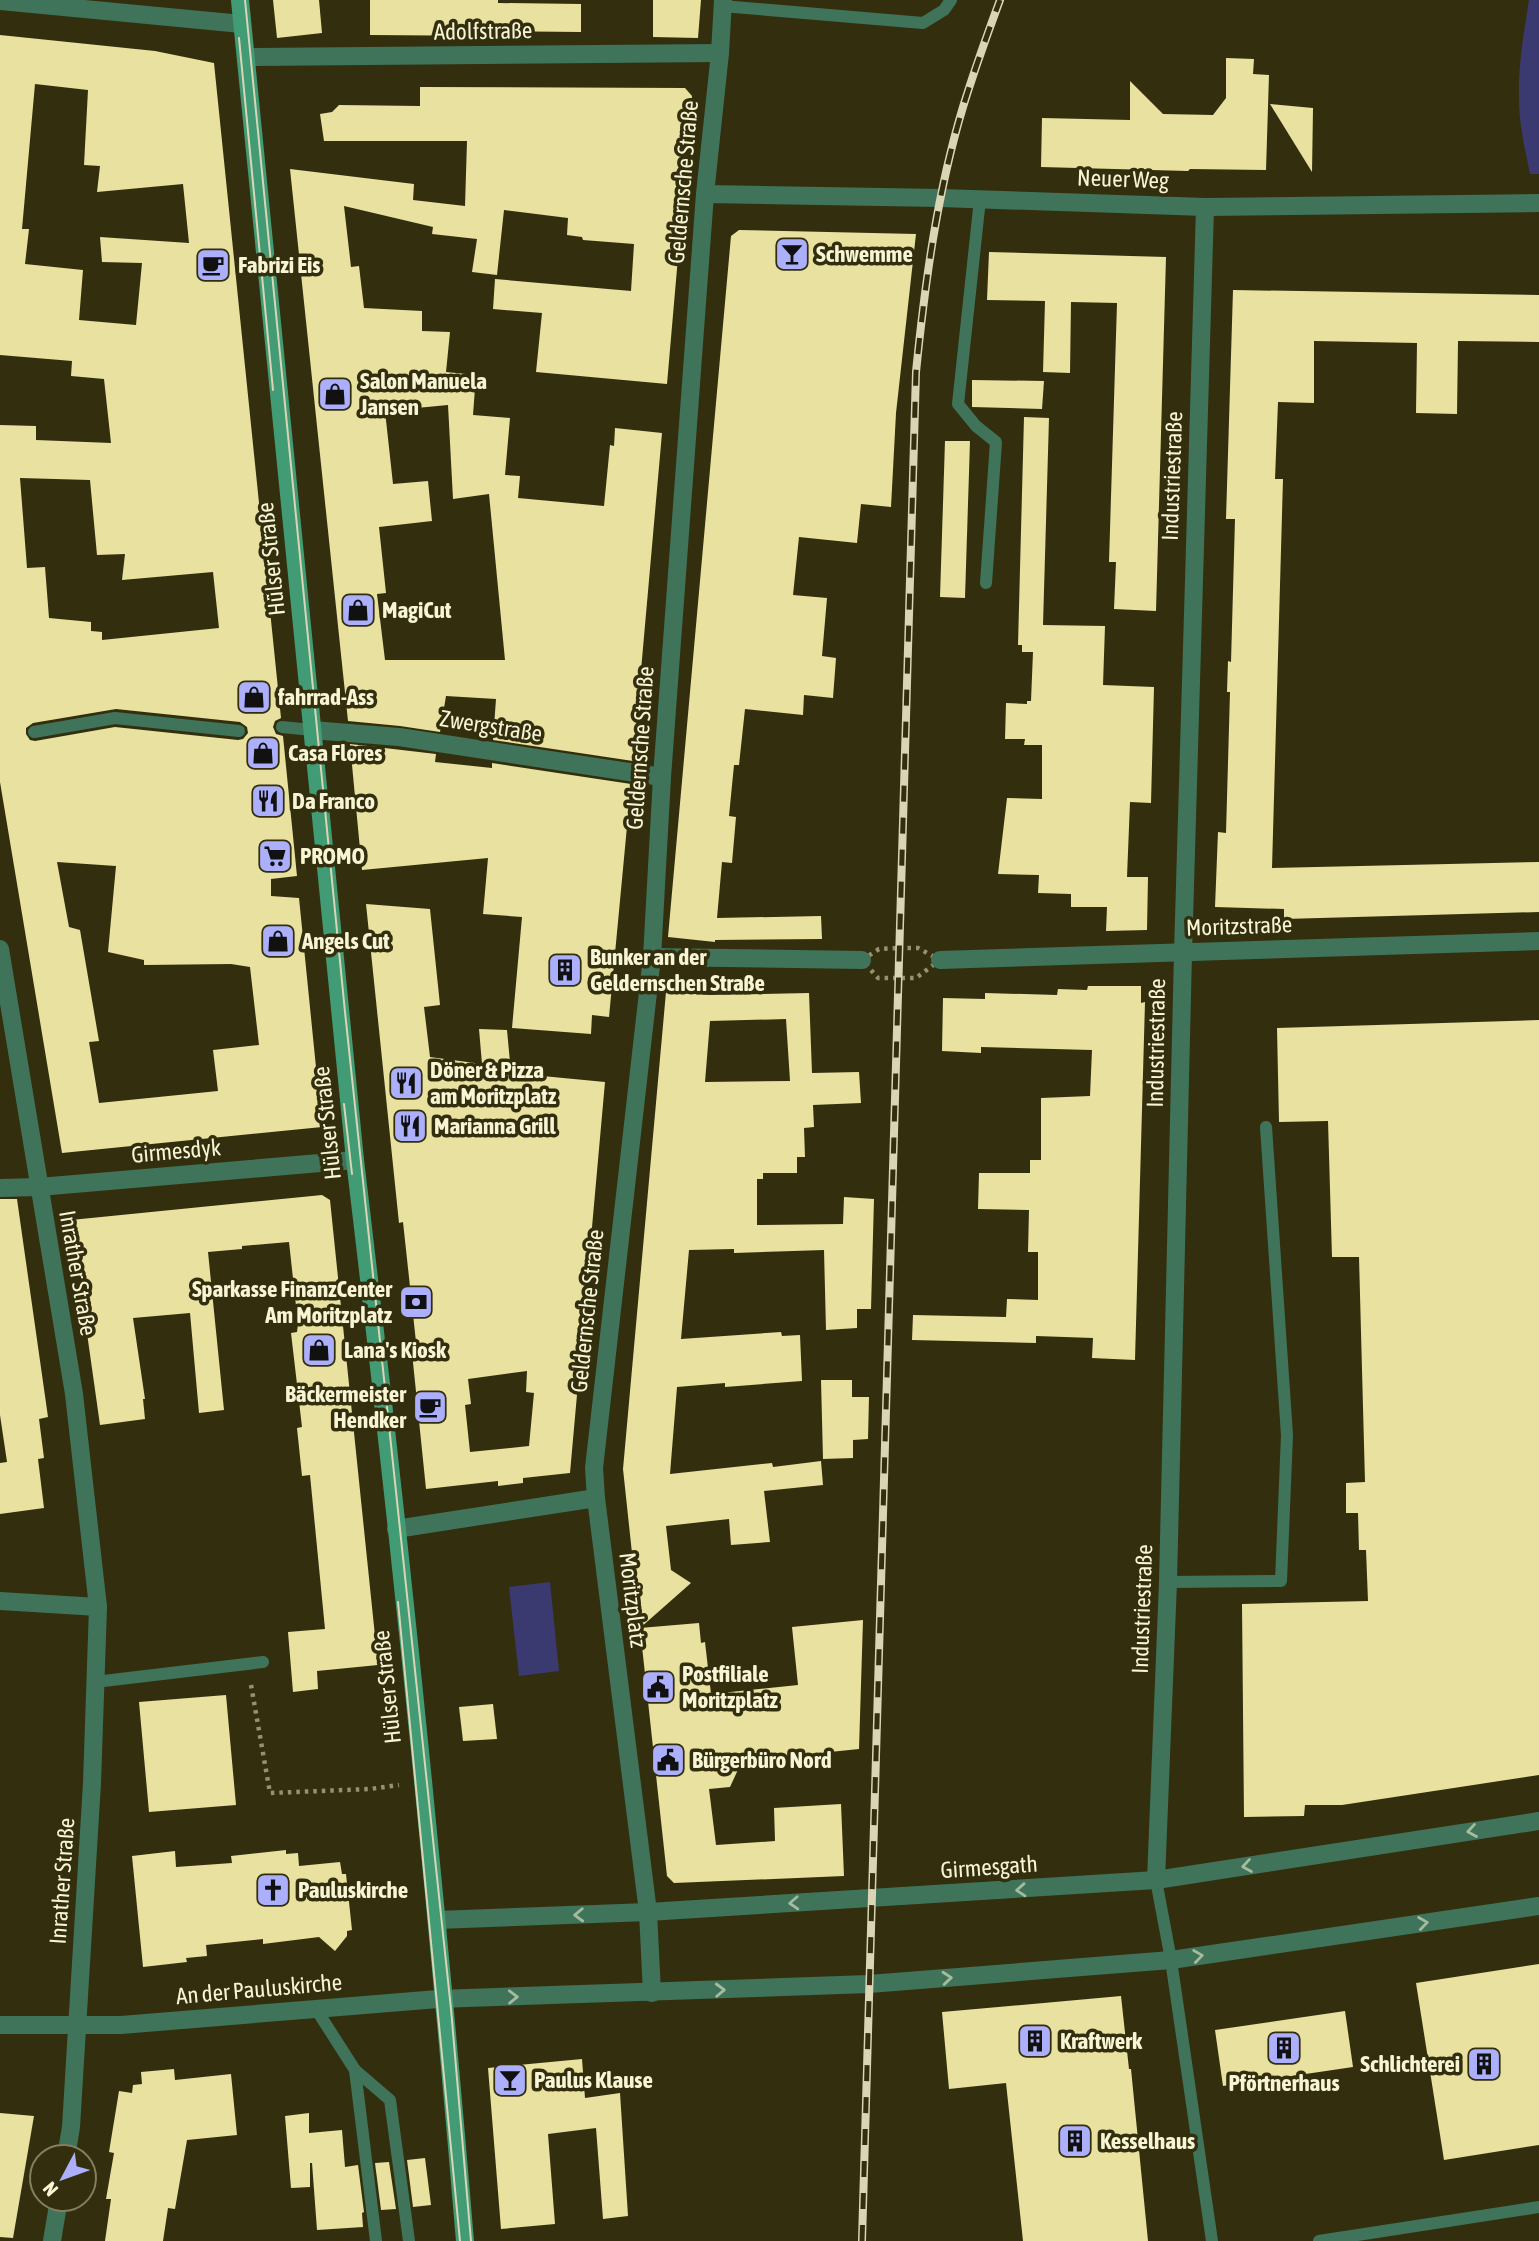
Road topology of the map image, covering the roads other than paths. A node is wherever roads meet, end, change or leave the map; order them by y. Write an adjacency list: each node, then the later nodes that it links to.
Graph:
1 (240, 0): 5 (street, Hülser Straße)
2 (951, 0): 4 (lane)
3 (0, 1): 5 (street)
4 (722, 3): 6 (street, Geldernsche Straße)
5 (242, 24): 7 (street, Hülser Straße)
6 (720, 53): 7 (street, Adolfstraße); 8 (street, Geldernsche Straße)
7 (246, 57): 14 (street, Hülser Straße)
8 (705, 194): 9 (street, Neuer Weg); 17 (street, Geldernsche Straße)
9 (980, 199): 11 (street, Neuer Weg); 12 (lane)
10 (1539, 203): 11 (street, Neuer Weg)
11 (1205, 206): 20 (street, Industriestraße)
12 (986, 583)
13 (282, 727): 14 (lane)
14 (312, 730): 17 (street, Zwergstraße); 25 (street, Hülser Straße)
15 (34, 732): 16 (lane)
16 (239, 732)
17 (662, 776): 21 (street, Geldernsche Straße)
18 (1539, 941): 20 (street, Moritzstraße)
19 (0, 949): 26 (street, Inrather Straße)
20 (1183, 953): 23 (street, Moritzstraße); 30 (street, Industriestraße)
21 (652, 957): 22 (street); 28 (street, Geldernsche Straße)
22 (862, 960)
23 (940, 960)
24 (1266, 1126): 30 (lane)
25 (355, 1160): 26 (street, Girmesdyk); 29 (street, Hülser Straße)
26 (39, 1187): 27 (street, Girmesdyk); 32 (street, Inrather Straße)
27 (0, 1188)
28 (596, 1498): 29 (street); 38 (street, Moritzplatz)
29 (396, 1529): 39 (street, Hülser Straße)
30 (1168, 1582): 36 (street, Industriestraße)
31 (0, 1601): 32 (street)
32 (98, 1607): 34 (street, Inrather Straße)
33 (263, 1662): 34 (lane)
34 (95, 1682): 44 (street, Inrather Straße)
35 (1539, 1821): 36 (street, Girmesgath, one-way to 36)
36 (1156, 1880): 38 (street, Girmesgath, one-way to 38); 40 (lane)
37 (1539, 1906): 40 (street, one-way to 37)
38 (648, 1912): 39 (street, Girmesgath, one-way to 39); 41 (street, Moritzplatz)
39 (437, 1920): 42 (street, Hülser Straße)
40 (1171, 1960): 41 (street, one-way to 40); 55 (lane)
41 (652, 1993): 42 (street, one-way to 41)
42 (445, 1999): 43 (street, An der Pauluskirche); 54 (street, Hülser Straße)
43 (316, 2009): 44 (street, An der Pauluskirche); 46 (lane)
44 (77, 2024): 45 (street, An der Pauluskirche); 47 (street, Inrather Straße)
45 (0, 2025)
46 (355, 2070): 52 (lane); 53 (lane)
47 (68, 2143)
48 (1539, 2207): 50 (lane)
49 (57, 2213): 51 (street)
50 (1363, 2237): 56 (lane)
51 (52, 2241)
52 (376, 2241)
53 (410, 2241)
54 (465, 2241)
55 (1212, 2241)
56 (1319, 2241)

